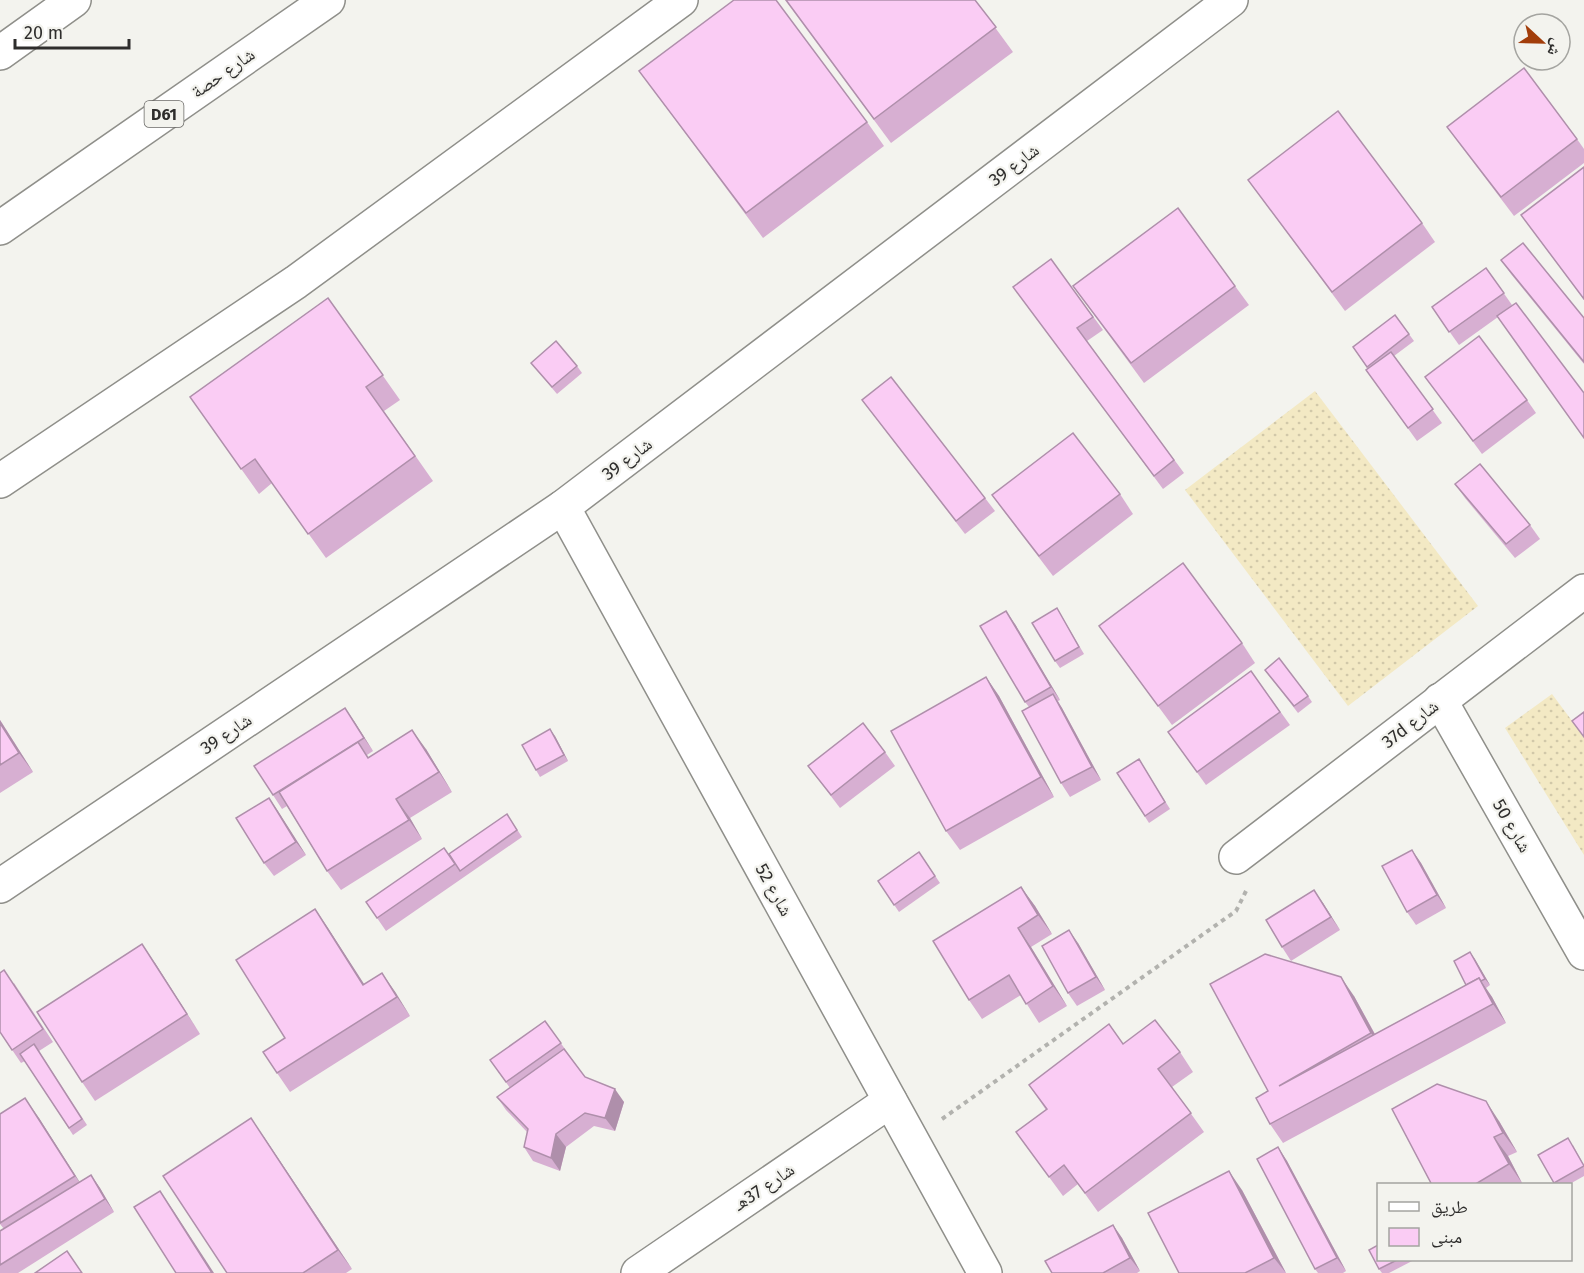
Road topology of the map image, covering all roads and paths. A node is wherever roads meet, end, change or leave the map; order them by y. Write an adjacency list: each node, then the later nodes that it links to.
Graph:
1 (74, 0): 5 (street)
2 (328, 0): 6 (street, شارع حصة / D61)
3 (681, 0): 7 (street)
4 (1231, 0): 8 (street, شارع 39)
5 (0, 53)
6 (0, 228)
7 (0, 481)
8 (563, 507): 12 (street, شارع 39); 14 (street, شارع 52)
9 (1584, 591): 10 (street, 37d شارع)
10 (1440, 700): 11 (street, 37d شارع); 13 (street, شارع 50)
11 (1241, 853): 15 (path)
12 (0, 886)
13 (1584, 952)
14 (890, 1101): 15 (street, شارع 52); 16 (street, شارع 37هـ)
15 (912, 1141): 17 (street, شارع 52)
16 (638, 1273)
17 (985, 1273)

